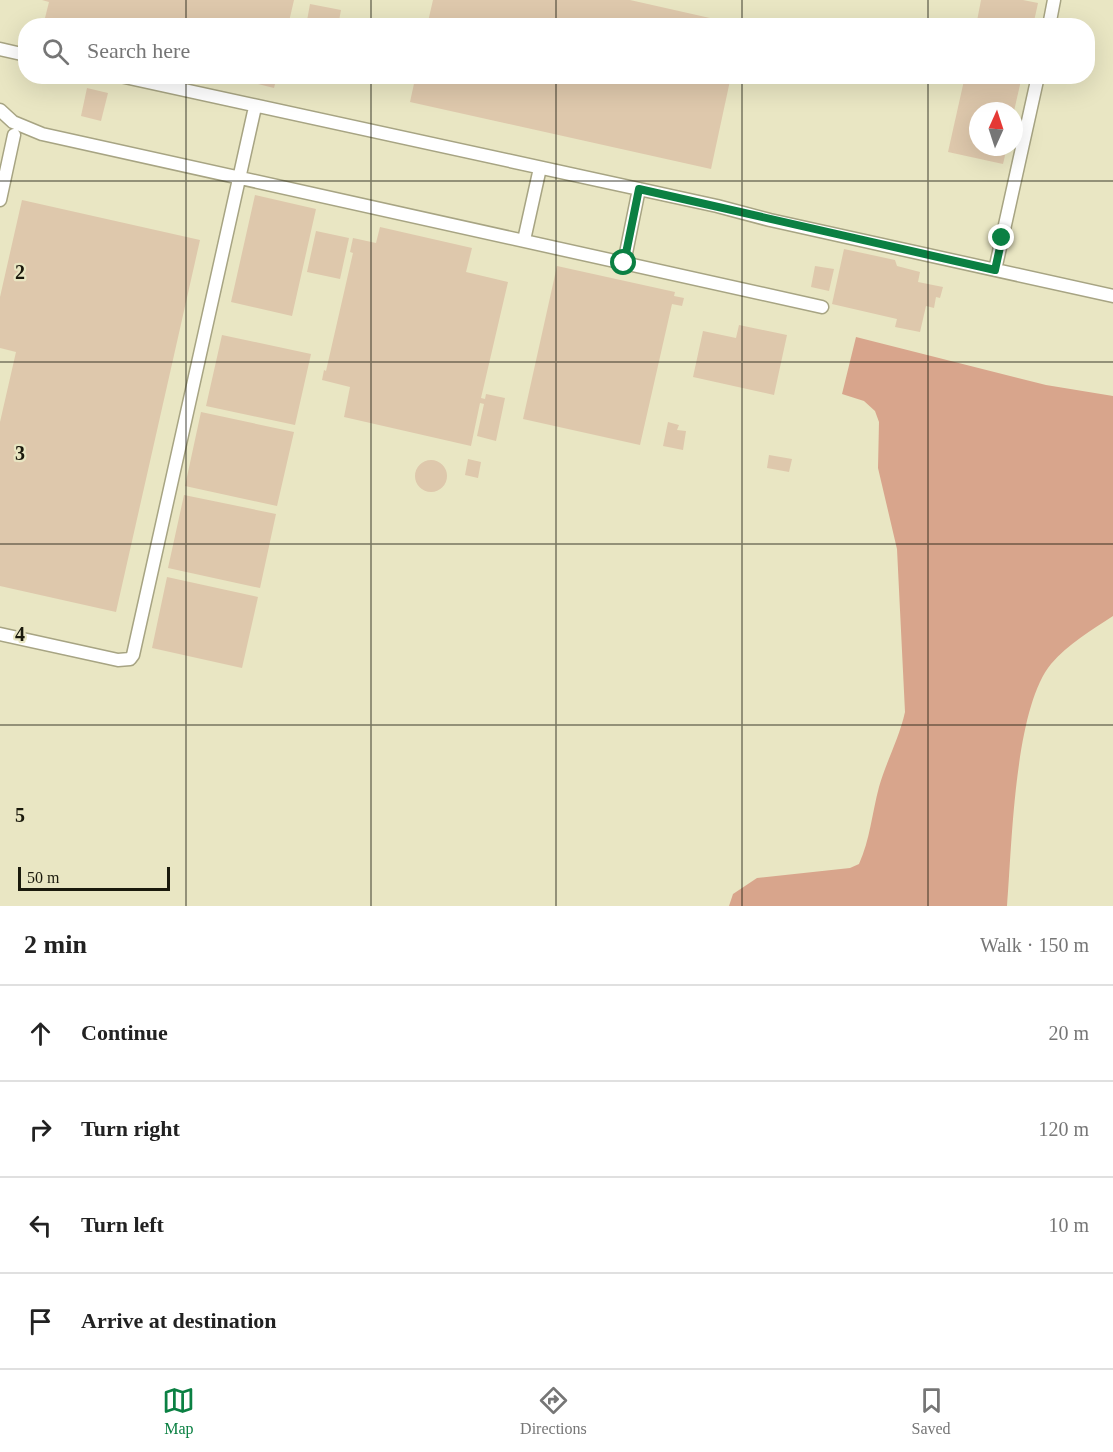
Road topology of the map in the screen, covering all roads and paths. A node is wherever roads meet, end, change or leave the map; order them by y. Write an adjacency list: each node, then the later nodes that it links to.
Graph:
1 (1054, 0): 2 (lane)
2 (1051, 18)
3 (0, 49): 4 (lane)
4 (18, 53)
5 (155, 84): 7 (lane)
6 (1036, 84): 16 (lane)
7 (255, 107): 10 (lane); 11 (lane)
8 (0, 110): 11 (lane)
9 (14, 135): 13 (lane)
10 (540, 168): 12 (lane); 14 (lane)
11 (239, 177): 14 (lane); 19 (lane)
12 (639, 189): 15 (lane); 16 (lane)
13 (0, 200)
14 (524, 240): 15 (lane)
15 (624, 263): 18 (lane)
16 (995, 270): 17 (lane)
17 (1113, 296)
18 (822, 307)
19 (0, 634)

